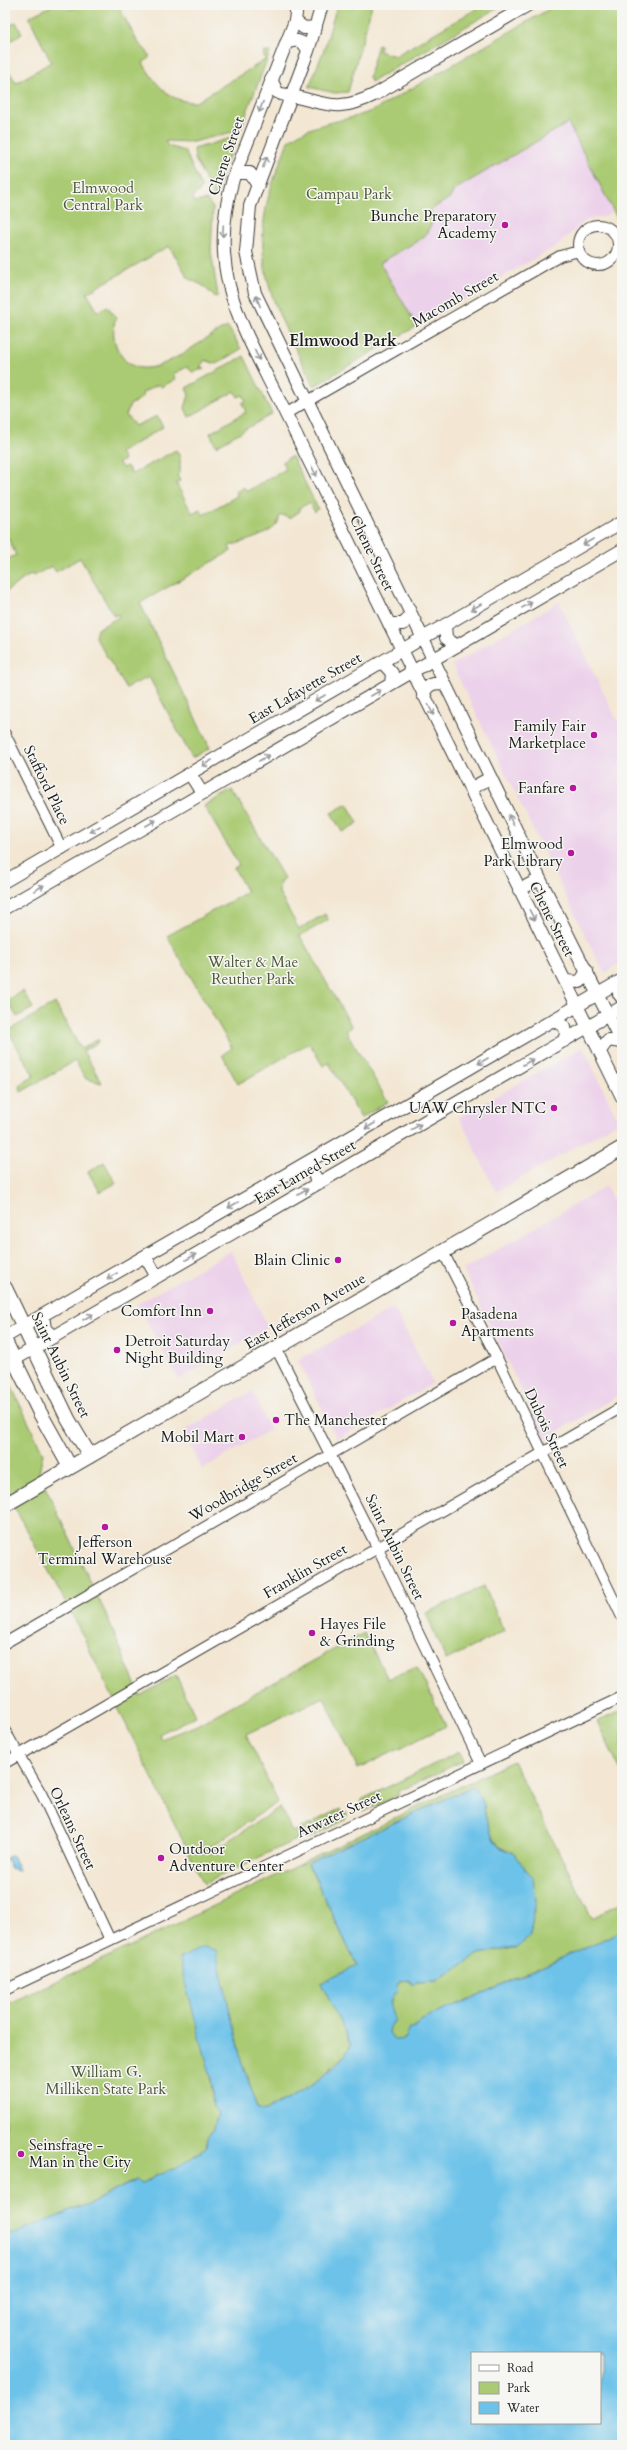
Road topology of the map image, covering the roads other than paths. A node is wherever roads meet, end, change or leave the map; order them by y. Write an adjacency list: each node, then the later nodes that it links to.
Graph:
1 (297, 5): 4 (street, Chene Street)
2 (322, 5): 5 (street, Chene Street)
3 (528, 5): 9 (street)
4 (294, 21): 5 (street); 6 (street, Chene Street)
5 (316, 27): 7 (street, Chene Street)
6 (286, 43): 7 (street); 8 (street, Chene Street)
7 (308, 51): 9 (street, Chene Street)
8 (271, 79): 9 (street); 10 (street, Chene Street, one-way to 10)
9 (291, 96): 11 (street, Chene Street, one-way to 9)
10 (235, 173): 11 (street); 14 (street, Chene Street, one-way to 14)
11 (257, 184): 13 (street, Chene Street, one-way to 11)
12 (579, 251): 13 (street, Macomb Street)
13 (306, 402): 14 (street, Macomb Street); 17 (street, Chene Street)
14 (285, 414): 18 (street, Chene Street, one-way to 18)
15 (622, 522): 19 (street, East Lafayette Street, one-way to 19)
16 (622, 550): 21 (street, one-way to 16)
17 (411, 616): 18 (street); 20 (street, Chene Street)
18 (389, 624): 22 (street, Chene Street)
19 (445, 625): 20 (street, East Lafayette Street); 21 (street)
20 (422, 638): 22 (street, East Lafayette Street); 23 (street, Chene Street)
21 (457, 646): 23 (street)
22 (401, 650): 24 (street, East Lafayette Street); 25 (street, Chene Street)
23 (433, 660): 25 (street); 27 (street, Chene Street)
24 (382, 662): 26 (street); 30 (street, East Lafayette Street, one-way to 30)
25 (412, 672): 26 (street); 28 (street, Chene Street)
26 (391, 684): 33 (street, one-way to 26)
27 (445, 684): 28 (street); 31 (street, Chene Street)
28 (423, 695): 32 (street, Chene Street, one-way to 32)
29 (5, 734): 34 (street, Stafford Place)
30 (190, 774): 33 (street); 34 (street, East Lafayette Street, one-way to 34)
31 (490, 778): 32 (street); 35 (street, Chene Street, one-way to 31)
32 (470, 789): 37 (street, Chene Street)
33 (202, 793): 38 (street, one-way to 33)
34 (62, 849): 36 (street, East Lafayette Street)
35 (540, 879): 37 (street); 39 (street, Chene Street)
36 (5, 881)
37 (519, 890): 40 (street, Chene Street, one-way to 40)
38 (5, 908)
39 (587, 971): 40 (street); 42 (street, Chene Street)
40 (565, 981): 44 (street, Chene Street)
41 (620, 981): 42 (street, East Larned Street); 43 (street)
42 (598, 994): 44 (street, East Larned Street); 46 (street, Chene Street)
43 (622, 998)
44 (577, 1006): 47 (street, East Larned Street); 48 (street, Chene Street)
45 (622, 1007): 46 (street, East Larned Street)
46 (609, 1015): 48 (street, East Larned Street); 50 (street, Chene Street)
47 (553, 1020): 49 (street); 54 (street, East Larned Street, one-way to 54)
48 (588, 1027): 49 (street, East Larned Street); 51 (street, Chene Street)
49 (564, 1041): 55 (street, East Larned Street, one-way to 49)
50 (622, 1042): 51 (street)
51 (600, 1051): 52 (street, Chene Street)
52 (622, 1097)
53 (622, 1148): 56 (main road, East Jefferson Avenue)
54 (307, 1163): 55 (street); 57 (street, East Larned Street, one-way to 57)
55 (319, 1183): 58 (street, East Larned Street, one-way to 55)
56 (443, 1252): 67 (main road, East Jefferson Avenue); 68 (street, Dubois Street)
57 (145, 1256): 58 (street); 61 (street, East Larned Street, one-way to 61)
58 (157, 1277): 63 (street, East Larned Street, one-way to 58)
59 (5, 1288): 60 (main road, Saint Aubin Street)
60 (9, 1310): 62 (main road, Saint Aubin Street)
61 (43, 1316): 62 (street, East Larned Street); 63 (street)
62 (23, 1327): 64 (street, East Larned Street); 66 (main road, Saint Aubin Street)
63 (54, 1336): 66 (street, East Larned Street)
64 (5, 1337)
65 (5, 1341): 69 (main road)
66 (33, 1348): 69 (street, East Larned Street); 70 (main road, Saint Aubin Street)
67 (276, 1348): 76 (street, Saint Aubin Street); 77 (main road, East Jefferson Avenue)
68 (497, 1358): 75 (street, Dubois Street); 76 (street, Woodbridge Street)
69 (10, 1362): 71 (main road)
70 (44, 1371): 71 (main road); 73 (main road, Saint Aubin Street)
71 (24, 1380): 74 (main road)
72 (622, 1407): 75 (street, Franklin Street)
73 (71, 1426): 74 (main road); 77 (main road, Saint Aubin Street)
74 (54, 1436): 78 (main road)
75 (542, 1451): 80 (street, Franklin Street); 81 (street, Dubois Street)
76 (330, 1454): 80 (street, Saint Aubin Street); 82 (street, Woodbridge Street)
77 (90, 1456): 78 (main road, East Jefferson Avenue)
78 (70, 1467): 79 (main road, East Jefferson Avenue)
79 (9, 1503)
80 (377, 1547): 85 (street, Franklin Street); 87 (street, Saint Aubin Street)
81 (622, 1617)
82 (5, 1643)
83 (622, 1697): 87 (street, Atwater Street)
84 (5, 1731): 85 (street, Orleans Street)
85 (19, 1755): 86 (street, Franklin Street); 88 (street, Orleans Street)
86 (5, 1763)
87 (481, 1764): 88 (street, Atwater Street)
88 (110, 1940): 89 (street, Atwater Street)
89 (5, 1990)

